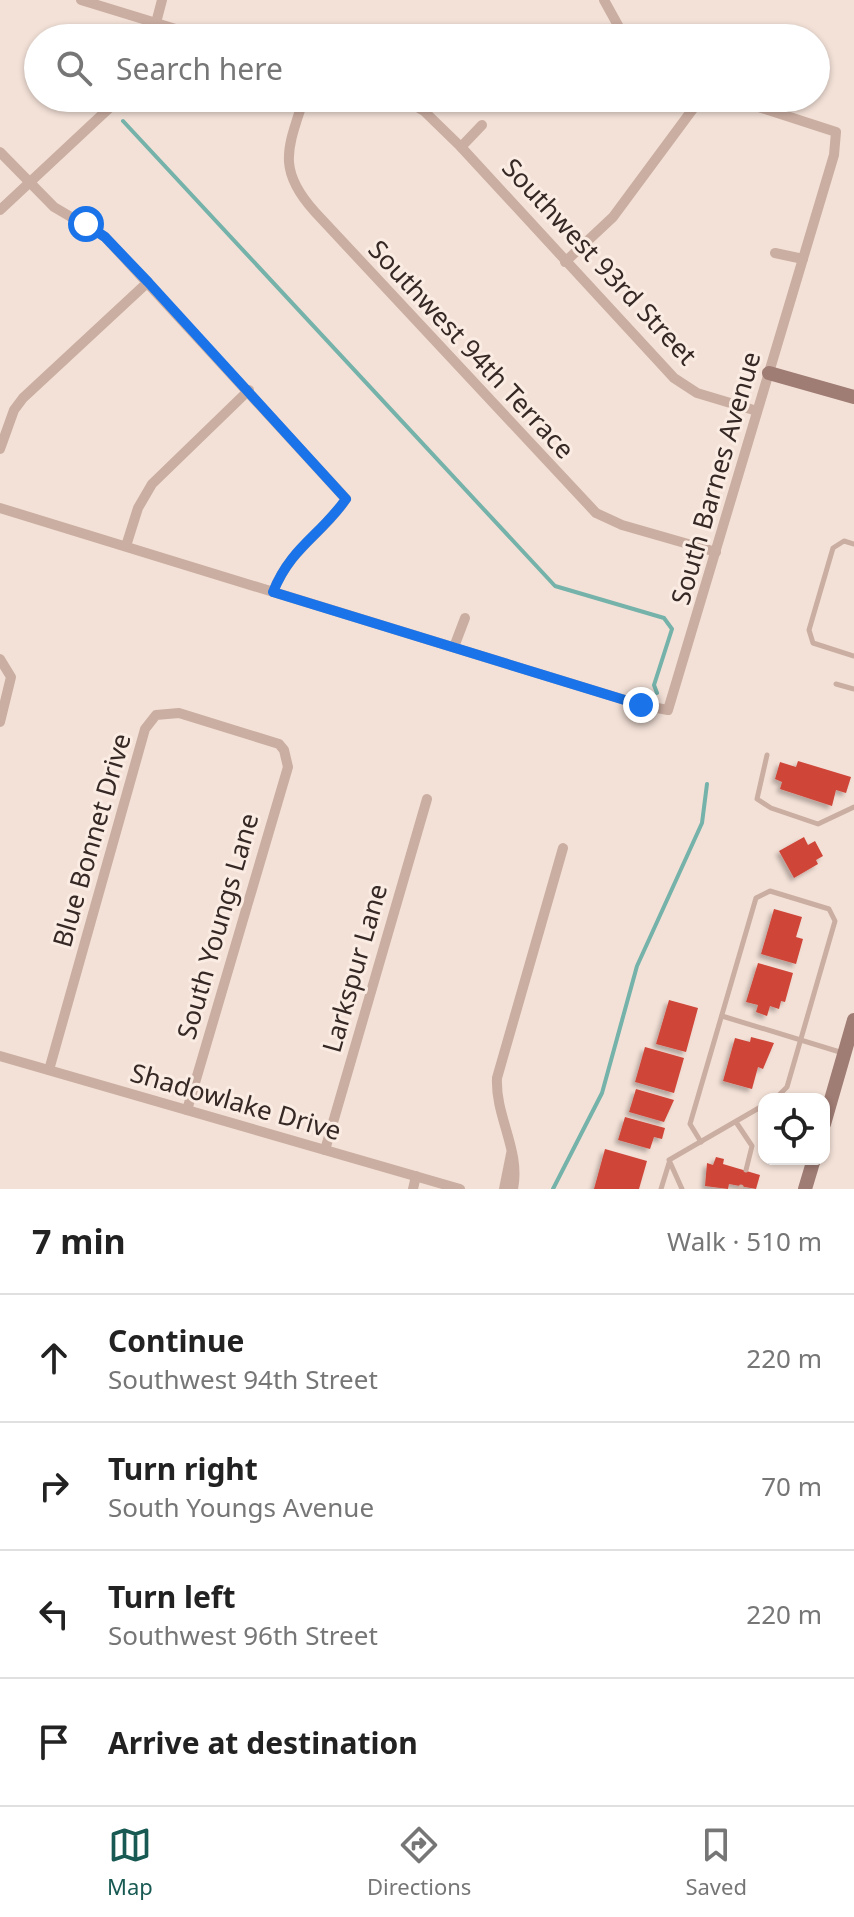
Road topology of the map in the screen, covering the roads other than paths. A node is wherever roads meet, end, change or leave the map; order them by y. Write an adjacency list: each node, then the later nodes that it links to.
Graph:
1 (81, 0): 4 (street)
2 (162, 0): 4 (street)
3 (604, 0): 6 (street)
4 (156, 23): 5 (street)
5 (159, 24)
6 (617, 24)
7 (105, 112): 15 (street)
8 (301, 112): 29 (street, Southwest 94th Terrace)
9 (425, 112): 13 (street, Southwest 93rd Street)
10 (691, 112): 19 (street)
11 (774, 112): 18 (street, South Barnes Avenue)
12 (482, 125): 13 (street)
13 (461, 147): 19 (street, Southwest 93rd Street)
14 (0, 152): 15 (street)
15 (30, 182): 16 (street); 20 (street)
16 (0, 210)
17 (775, 253): 18 (street)
18 (803, 259): 21 (street, South Barnes Avenue)
19 (565, 262): 24 (street, Southwest 93rd Street)
20 (148, 282): 22 (street); 25 (street)
21 (769, 373): 23 (main road); 24 (street, South Barnes Avenue)
22 (249, 390): 28 (street); 30 (street)
23 (854, 397)
24 (757, 411): 29 (street, South Barnes Avenue)
25 (0, 449)
26 (0, 508): 28 (street)
27 (854, 544): 33 (lane)
28 (126, 546): 30 (street)
29 (716, 552): 32 (street, South Barnes Avenue)
30 (273, 592): 32 (street)
31 (465, 618): 32 (street)
32 (454, 647)
33 (854, 656)
34 (0, 659): 37 (street)
35 (836, 684): 36 (lane)
36 (854, 689)
37 (0, 722)
38 (286, 754): 48 (street, Blue Bonnet Drive); 52 (street, South Youngs Lane)
39 (767, 755): 41 (lane)
40 (427, 799): 55 (street, Larkspur Lane)
41 (854, 807)
42 (563, 848): 56 (street)
43 (722, 1016): 45 (lane); 45 (lane); 54 (lane)
44 (854, 1020): 46 (main road)
45 (801, 1039): 46 (lane); 49 (lane)
46 (845, 1053): 50 (main road)
47 (0, 1056): 48 (street, Shadowlake Drive)
48 (49, 1070): 52 (street, Shadowlake Drive)
49 (781, 1093)
50 (830, 1104)
51 (758, 1109): 53 (lane)
52 (187, 1110): 55 (street, Shadowlake Drive)
53 (736, 1122): 54 (lane); 59 (lane)
54 (701, 1142): 57 (lane)
55 (325, 1150): 60 (street, Shadowlake Drive)
56 (512, 1152): 64 (street); 65 (street)
57 (669, 1160): 66 (lane); 67 (lane)
58 (812, 1165): 68 (main road)
59 (746, 1170)
60 (416, 1176): 61 (street, Shadowlake Drive); 62 (street)
61 (431, 1185): 63 (street, Shadowlake Drive)
62 (413, 1189)
63 (460, 1189)
64 (504, 1189)
65 (513, 1189)
66 (661, 1189)
67 (682, 1189)
68 (805, 1189)

